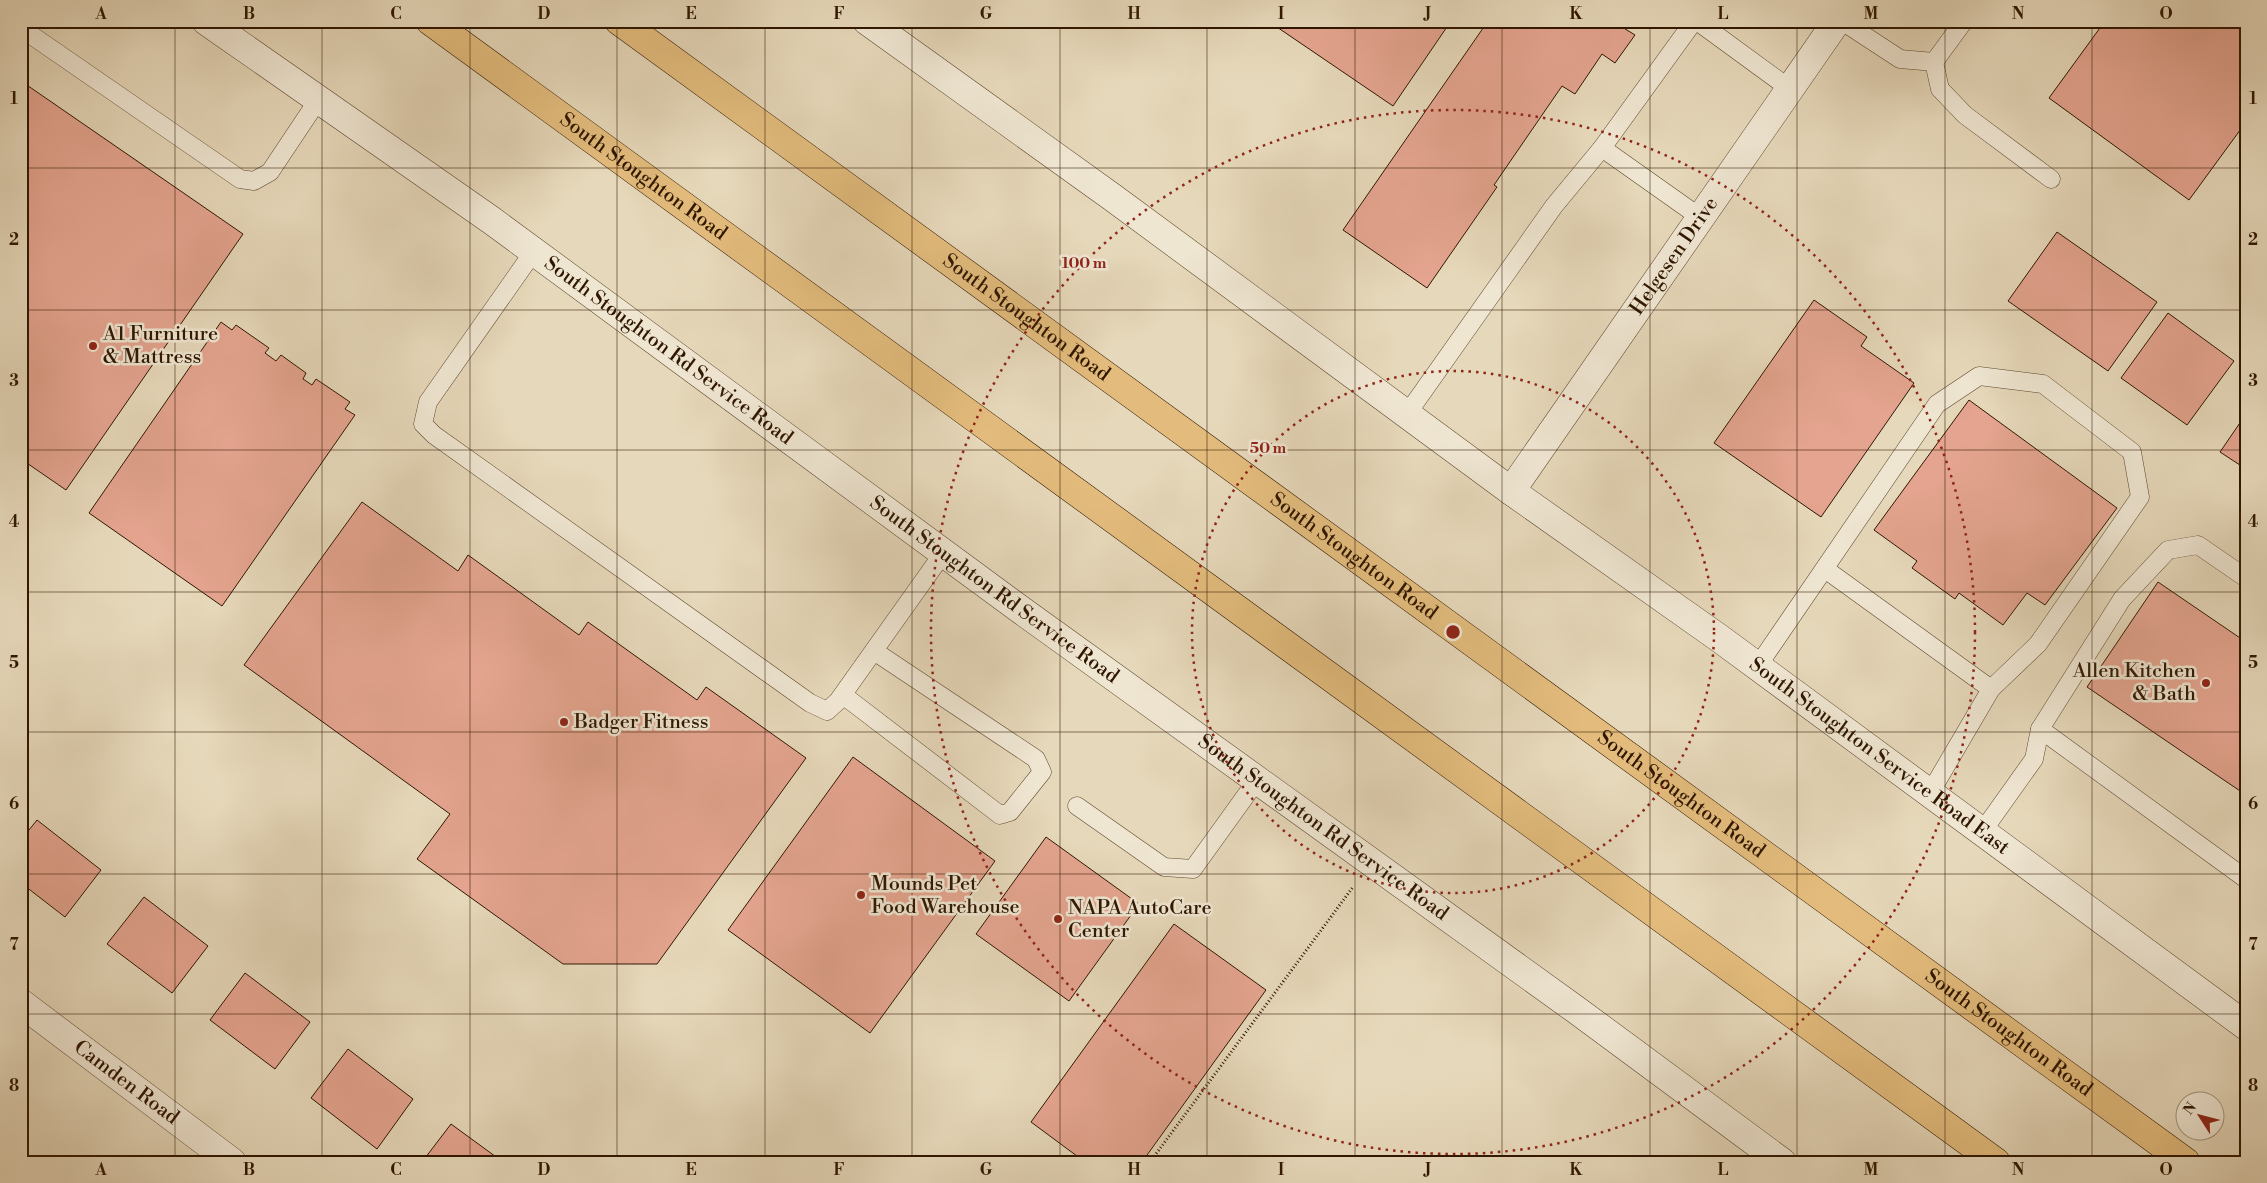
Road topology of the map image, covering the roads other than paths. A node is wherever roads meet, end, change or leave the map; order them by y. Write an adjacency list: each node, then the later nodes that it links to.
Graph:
1 (206, 21): 12 (street, South Stoughton Rd Service Road)
2 (430, 21): 36 (main road, South Stoughton Road)
3 (619, 21): 37 (main road, South Stoughton Road)
4 (866, 21): 17 (street)
5 (1696, 21): 11 (lane); 13 (lane)
6 (1837, 21): 11 (street, Helgesen Drive)
7 (1842, 21): 10 (lane)
8 (1964, 21): 10 (lane)
9 (21, 28): 12 (lane)
10 (1934, 62): 14 (lane)
11 (1790, 89): 15 (street, Helgesen Drive)
12 (318, 100): 16 (street, South Stoughton Rd Service Road)
13 (1602, 148): 15 (lane); 17 (lane)
14 (2051, 179)
15 (1701, 218): 18 (street, Helgesen Drive)
16 (534, 251): 19 (street, South Stoughton Rd Service Road); 25 (lane)
17 (1407, 414): 18 (street)
18 (1511, 491): 23 (street, South Stoughton Service Road East)
19 (944, 552): 22 (lane); 27 (street, South Stoughton Rd Service Road)
20 (1825, 569): 23 (lane); 24 (lane); 24 (lane)
21 (2246, 578): 26 (lane)
22 (874, 651): 25 (lane); 25 (lane)
23 (1757, 667): 28 (street, South Stoughton Service Road East)
24 (1991, 689): 28 (lane)
25 (843, 695)
26 (2040, 729): 30 (lane); 31 (lane)
27 (1257, 780): 29 (lane); 35 (street, South Stoughton Rd Service Road)
28 (1930, 793): 30 (street, South Stoughton Service Road East)
29 (1077, 806)
30 (1982, 832): 33 (street, South Stoughton Service Road East)
31 (2246, 879)
32 (21, 1003): 34 (street, Camden Road)
33 (2246, 1026)
34 (232, 1162)
35 (1782, 1162)
36 (1996, 1162)
37 (2186, 1162)

